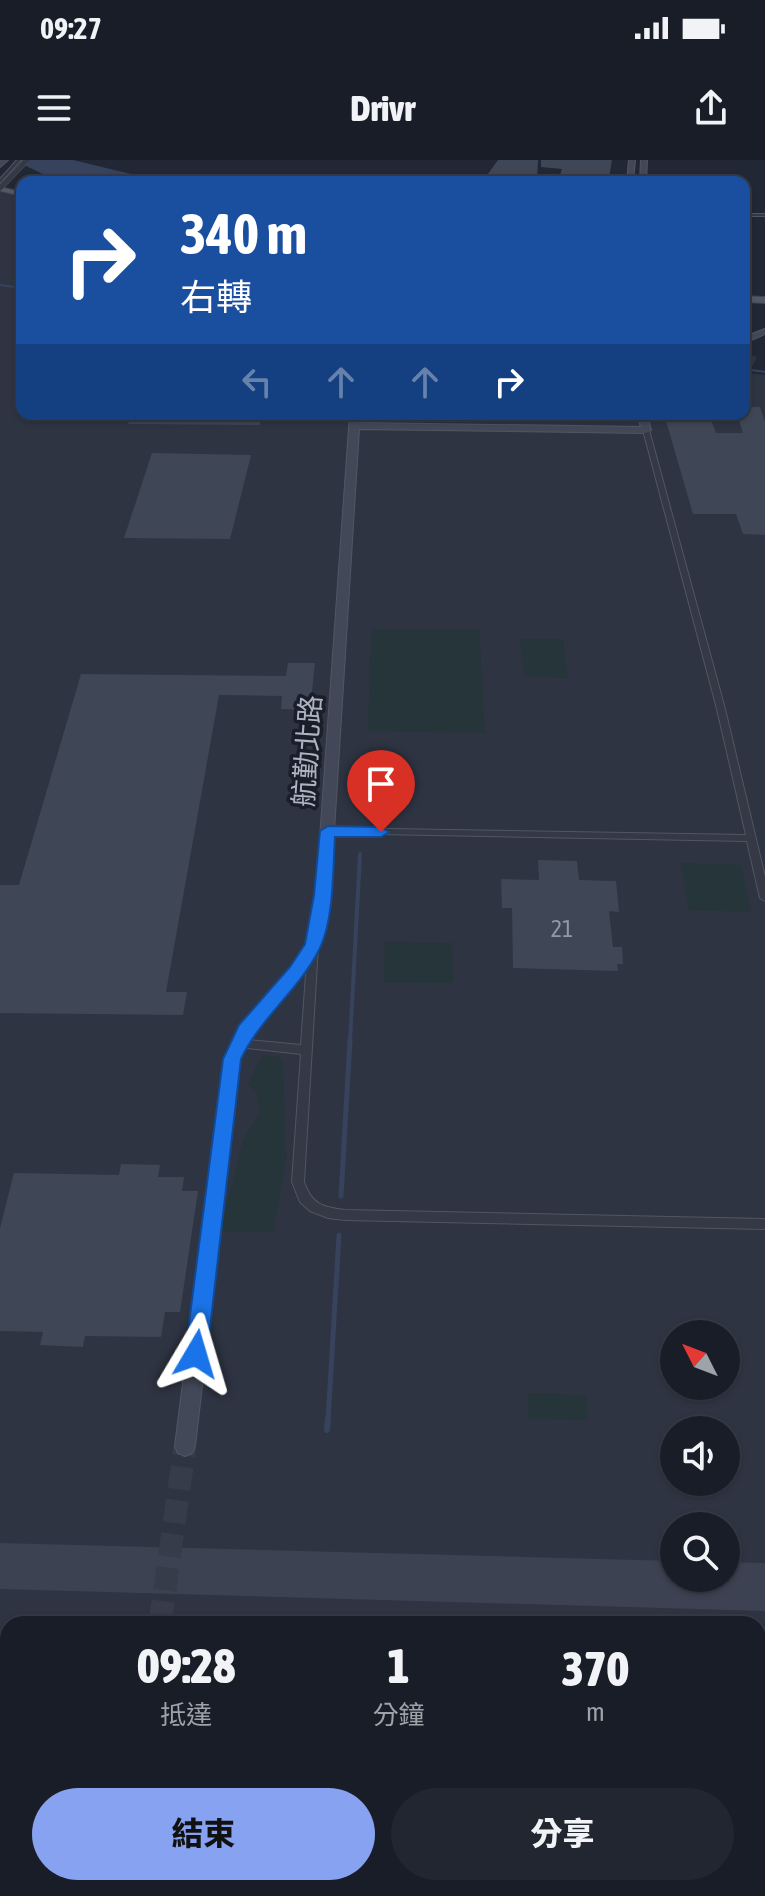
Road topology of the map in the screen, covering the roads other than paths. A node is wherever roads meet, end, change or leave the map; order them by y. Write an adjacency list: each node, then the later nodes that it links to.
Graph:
1 (19, 160): 3 (street, bridge)
2 (27, 160): 3 (street, bridge)
3 (2, 186)
4 (355, 420): 6 (street); 7 (street, 航勤北路)
5 (644, 420): 6 (street)
6 (646, 430): 8 (street)
7 (328, 831): 8 (street); 10 (street, 航勤北路)
8 (750, 838): 9 (street)
9 (765, 898)
10 (313, 945): 11 (street, 航勤北路); 12 (street)
11 (239, 1043): 12 (street); 14 (street, 航勤北路)
12 (304, 1050): 13 (street)
13 (765, 1224)
14 (185, 1446)

